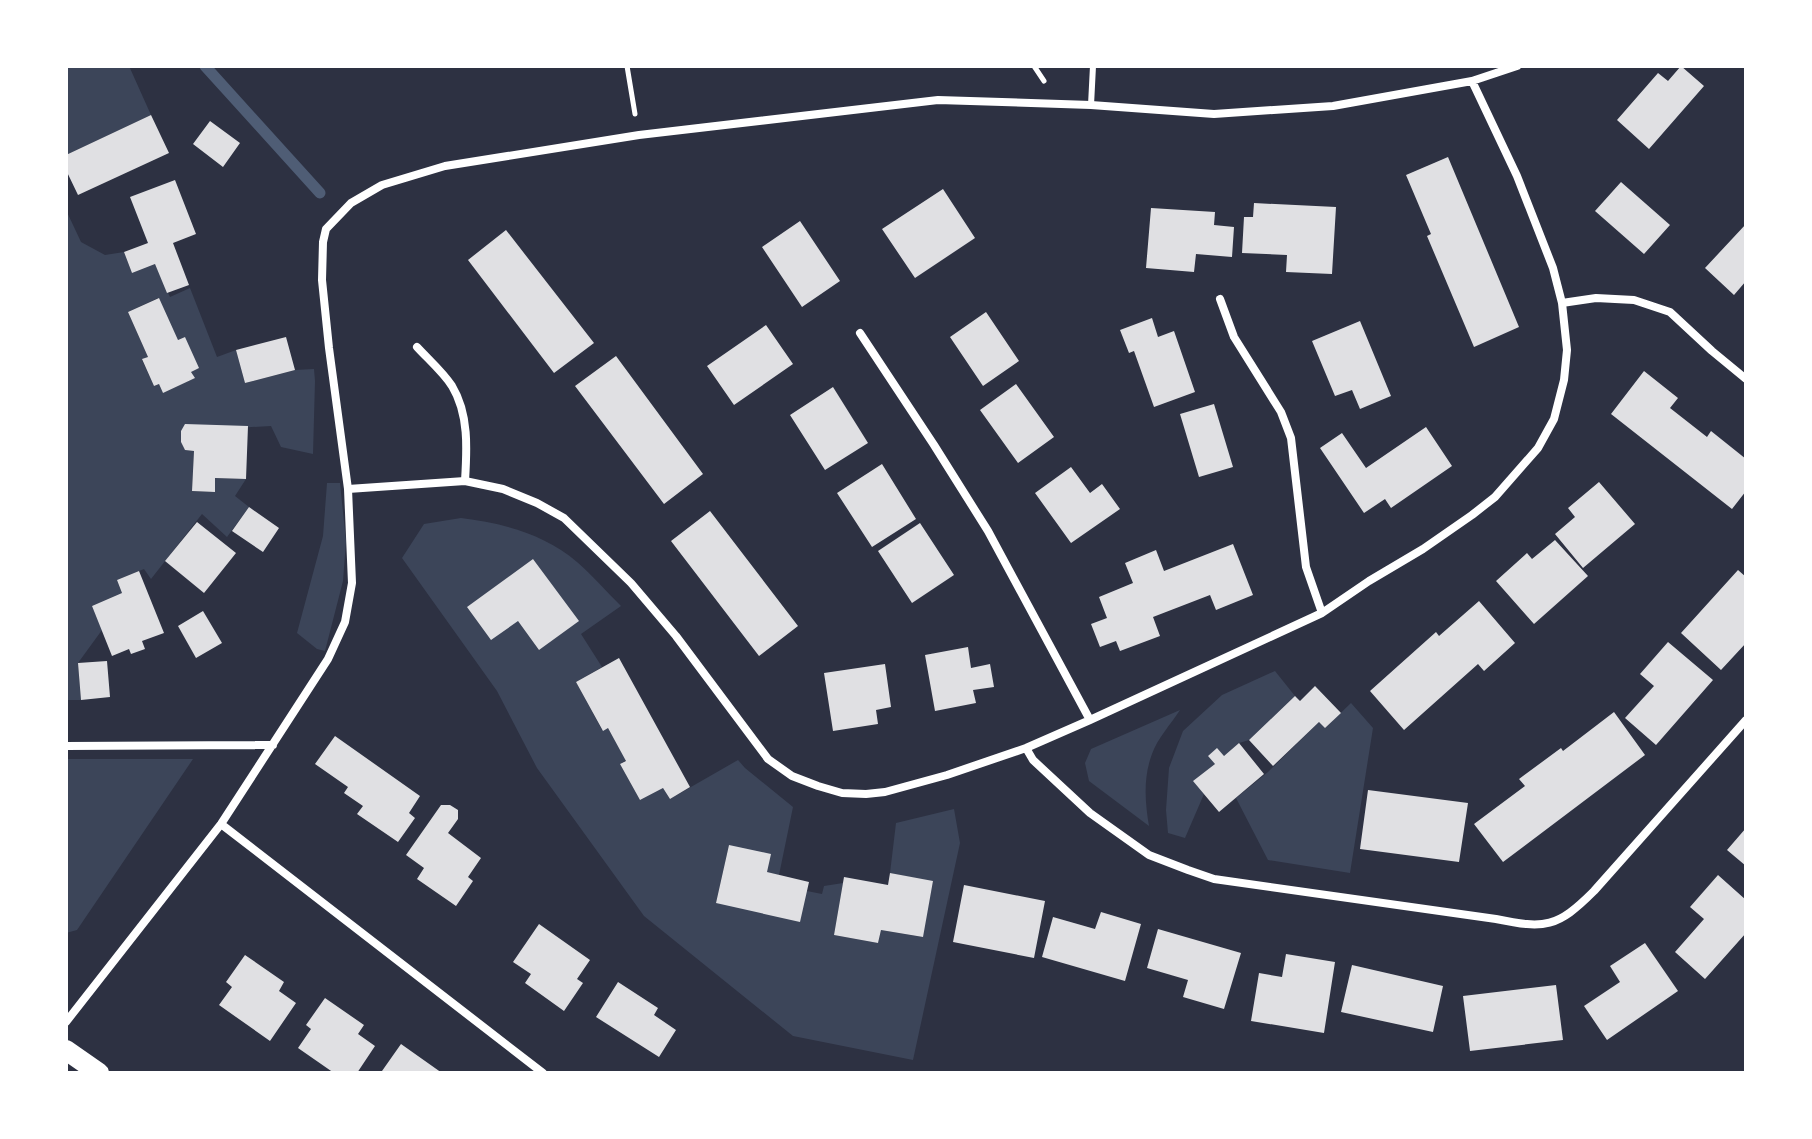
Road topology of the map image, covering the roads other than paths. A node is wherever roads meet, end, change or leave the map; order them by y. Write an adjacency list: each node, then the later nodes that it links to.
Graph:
1 (1093, 66): 4 (lane)
2 (1517, 66): 3 (street)
3 (1472, 81): 4 (street); 6 (street)
4 (1091, 105): 11 (street)
5 (1220, 299): 12 (street)
6 (1562, 303): 9 (street); 12 (street)
7 (860, 333): 13 (street)
8 (417, 347): 10 (street)
9 (1746, 379)
10 (465, 481): 11 (street); 17 (street)
11 (348, 489): 15 (street)
12 (1322, 613): 13 (street)
13 (1090, 720): 17 (street)
14 (1746, 720): 17 (street)
15 (273, 745): 16 (street); 18 (street)
16 (66, 746)
17 (1026, 748)
18 (221, 824): 19 (street); 22 (street)
19 (66, 1022)
20 (66, 1050): 21 (main road)
21 (99, 1073)
22 (543, 1073)

